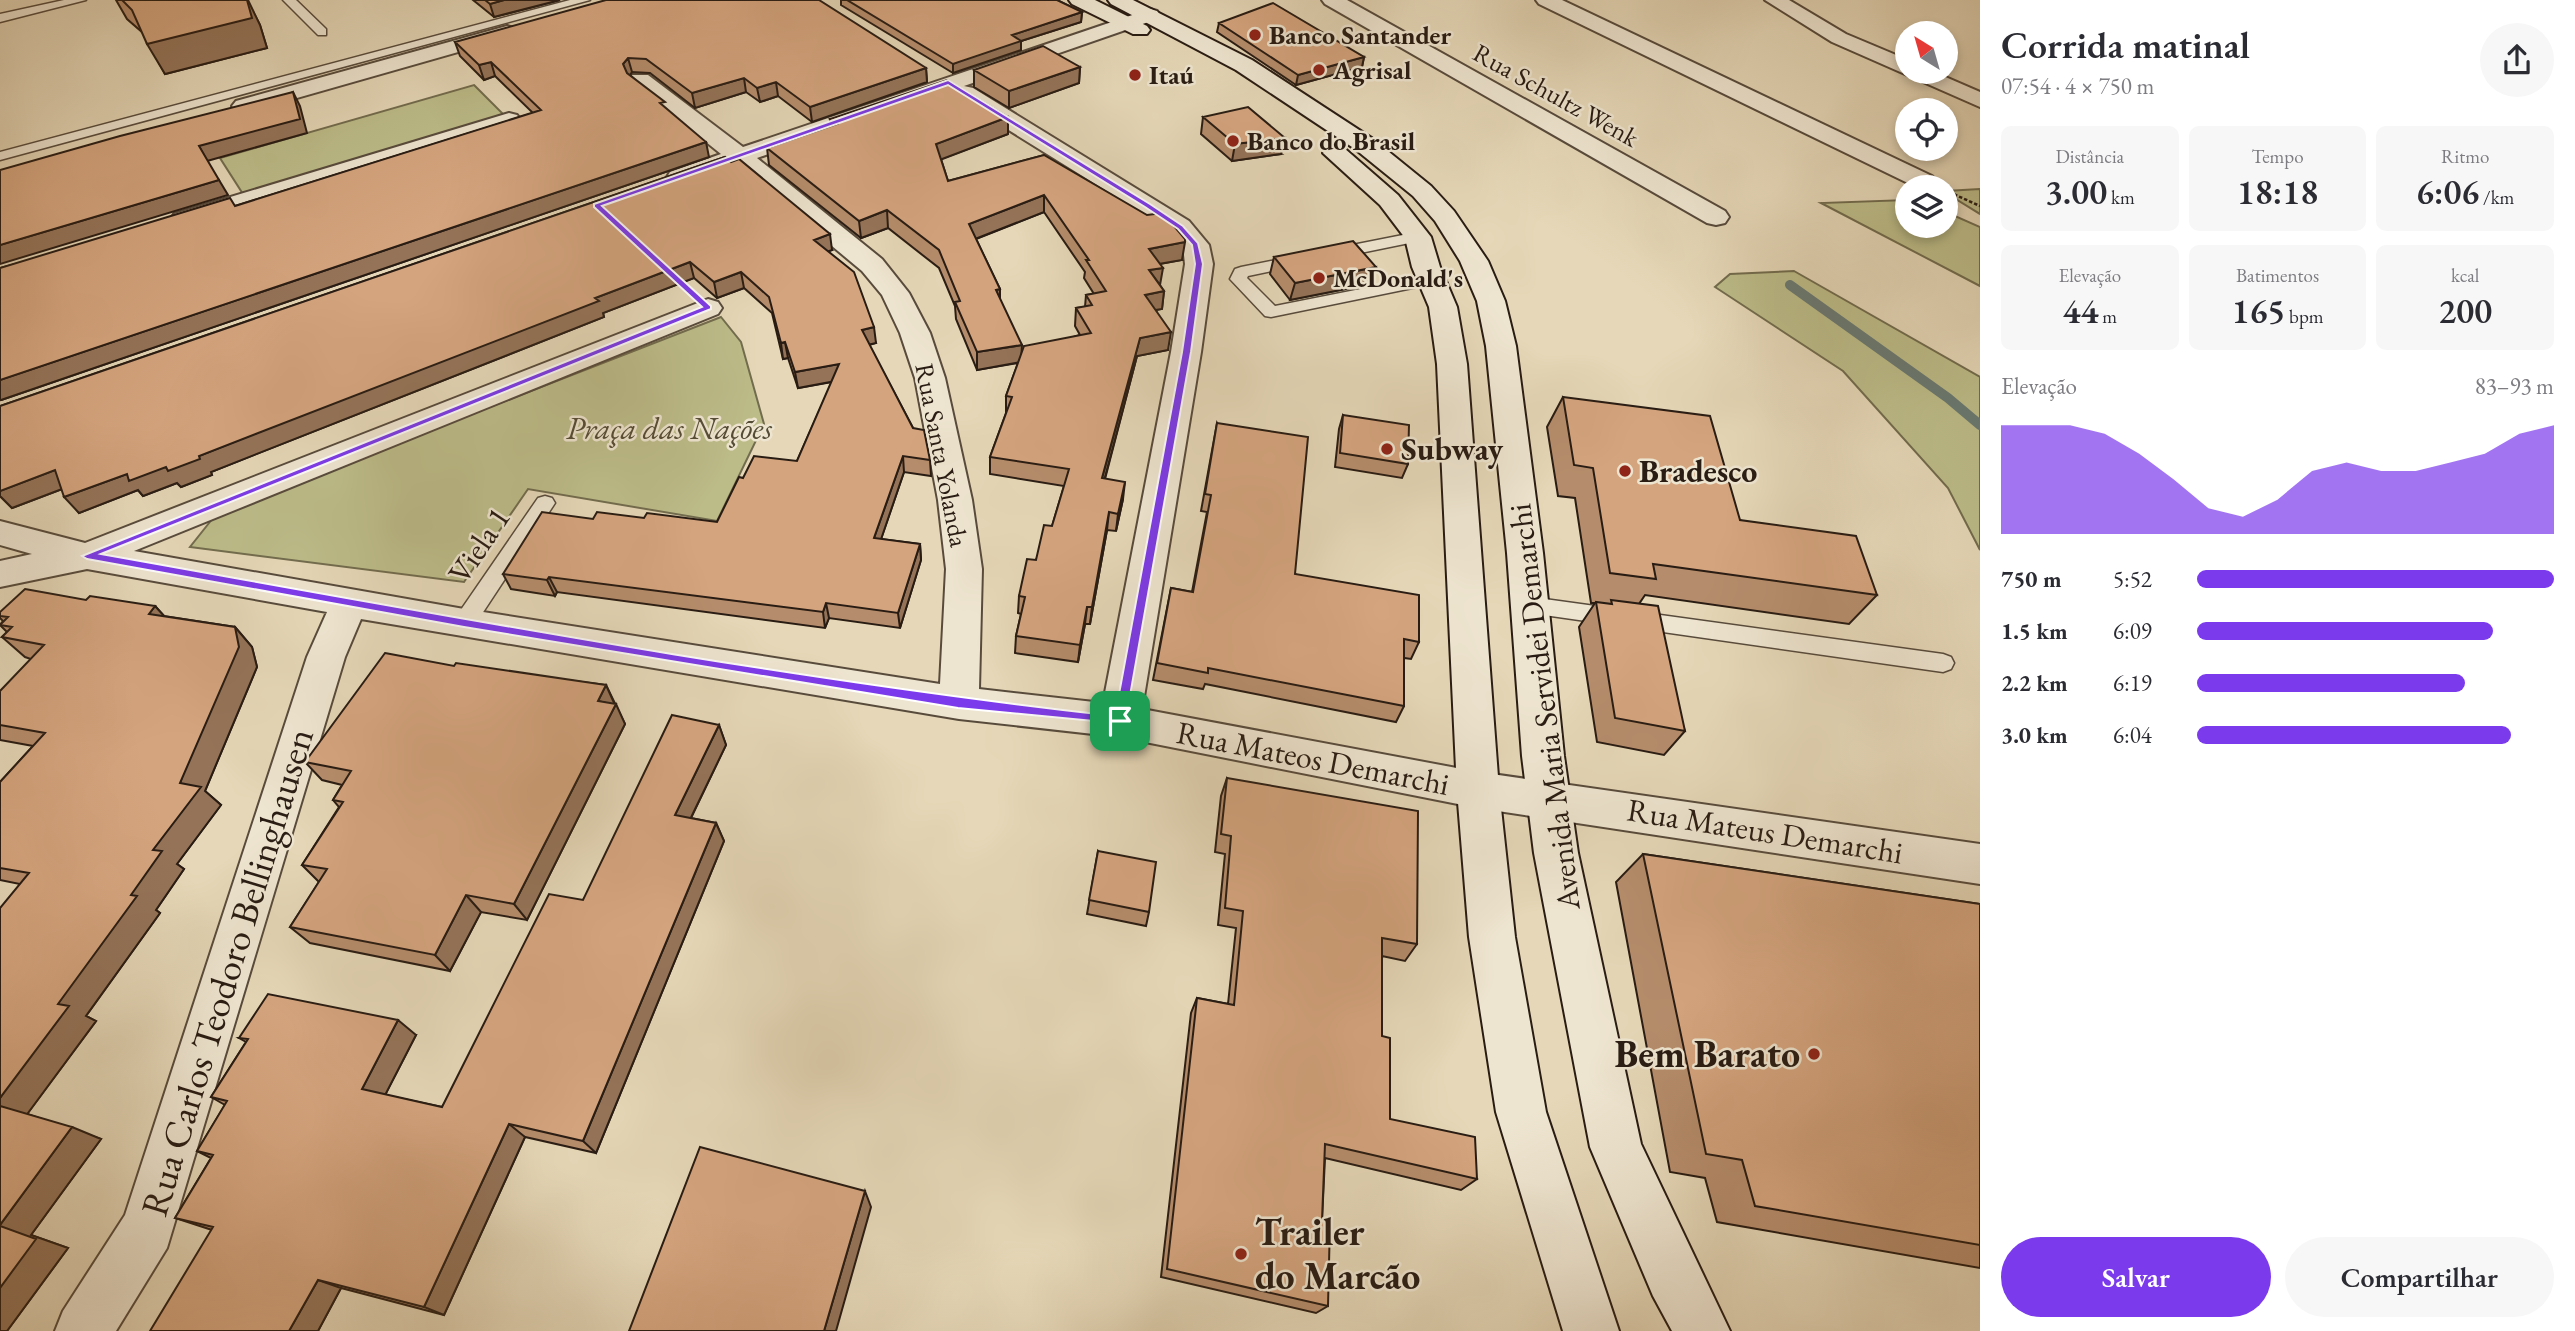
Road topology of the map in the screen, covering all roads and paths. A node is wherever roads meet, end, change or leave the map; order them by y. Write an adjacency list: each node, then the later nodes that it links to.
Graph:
1 (80, 0): 9 (lane)
2 (289, 0): 10 (lane)
3 (1079, 0): 8 (street, Avenida Maria Servidei Demarchi)
4 (1332, 0): 24 (street, Rua Schultz Wenk)
5 (1546, 0): 20 (street)
6 (1775, 0): 11 (street)
7 (593, 4): 17 (lane); 19 (street)
8 (1131, 12): 12 (street); 26 (street, Avenida Maria Servidei Demarchi); 34 (street, Avenida Maria Servidei Demarchi)
9 (0, 18)
10 (322, 32)
11 (1895, 62)
12 (937, 76): 18 (street); 38 (street)
13 (640, 80): 18 (street, Rua Santa Yolanda)
14 (1943, 84): 15 (street)
15 (1980, 100)
16 (509, 120): 25 (street)
17 (0, 156)
18 (739, 156): 21 (street); 37 (street, Rua Santa Yolanda)
19 (0, 175)
20 (1911, 175)
21 (661, 183)
22 (1958, 196): 23 (path)
23 (1980, 206)
24 (1716, 217)
25 (157, 228)
26 (1418, 237): 27 (street, Avenida Maria Servidei Demarchi); 27 (lane)
27 (1431, 279): 39 (street, Avenida Maria Servidei Demarchi)
28 (708, 308): 31 (street)
29 (545, 503): 35 (lane, Viela 1)
30 (0, 533): 31 (street, Rua Mateos Demarchi)
31 (87, 556): 32 (street); 33 (street, Rua Mateos Demarchi)
32 (0, 574)
33 (349, 603): 35 (street, Rua Mateos Demarchi); 42 (street, Rua Carlos Teodoro Bellinghausen)
34 (1530, 605): 36 (lane); 40 (street, Avenida Maria Servidei Demarchi)
35 (464, 623): 37 (street, Rua Mateos Demarchi)
36 (1943, 663)
37 (958, 703): 38 (street, Rua Mateos Demarchi)
38 (1120, 721): 39 (street, Rua Mateos Demarchi)
39 (1478, 790): 40 (street, Rua Mateos Demarchi); 43 (street, Avenida Maria Servidei Demarchi)
40 (1550, 799): 41 (street, Rua Mateus Demarchi); 44 (street, Avenida Maria Servidei Demarchi)
41 (1980, 864)
42 (83, 1331)
43 (1591, 1331)
44 (1702, 1331)

